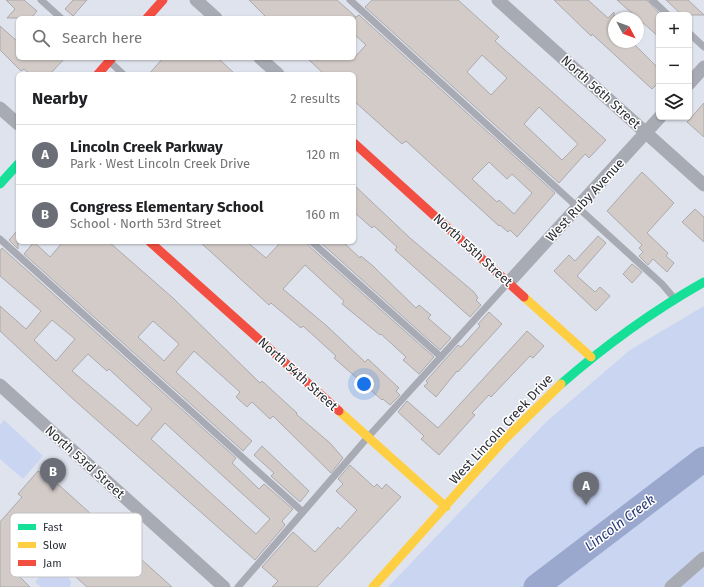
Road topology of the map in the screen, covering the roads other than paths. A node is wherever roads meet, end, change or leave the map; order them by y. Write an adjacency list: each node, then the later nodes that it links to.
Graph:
1 (41, 0): 8 (lane)
2 (163, 0): 9 (street)
3 (196, 0): 10 (street)
4 (350, 0): 29 (lane)
5 (498, 0): 24 (street, North 56th Street)
6 (652, 0): 7 (lane)
7 (665, 12)
8 (59, 16)
9 (149, 16)
10 (214, 16)
11 (692, 36): 12 (lane)
12 (704, 47)
13 (108, 60): 17 (street)
14 (110, 60): 18 (lane)
15 (262, 60): 19 (street)
16 (704, 67): 20 (street)
17 (99, 72)
18 (122, 72)
19 (276, 72)
20 (692, 81)
21 (0, 108): 23 (street)
22 (657, 120): 24 (street, West Ruby Avenue)
23 (16, 122)
24 (647, 132): 28 (street, North 56th Street); 29 (street, West Ruby Avenue)
25 (356, 145): 33 (street, North 55th Street)
26 (16, 166): 27 (street)
27 (0, 184)
28 (704, 185)
29 (579, 208): 33 (street, West Ruby Avenue); 35 (lane)
30 (0, 239): 41 (lane)
31 (152, 244): 39 (street, North 54th Street)
32 (314, 244): 36 (lane)
33 (509, 282): 36 (lane); 37 (street, North 55th Street)
34 (704, 282): 35 (street, West Lincoln Creek Drive)
35 (674, 299): 37 (street, West Lincoln Creek Drive)
36 (441, 357): 39 (lane)
37 (591, 357): 40 (street, West Lincoln Creek Drive)
38 (0, 385): 42 (street, North 53rd Street)
39 (368, 437): 40 (street, North 54th Street); 41 (lane)
40 (446, 507): 47 (street, West Lincoln Creek Drive)
41 (303, 512): 46 (lane)
42 (142, 513)
43 (142, 513): 45 (street, North 53rd Street)
44 (704, 558): 48 (street)
45 (224, 587)
46 (238, 587)
47 (373, 587)
48 (671, 587)

